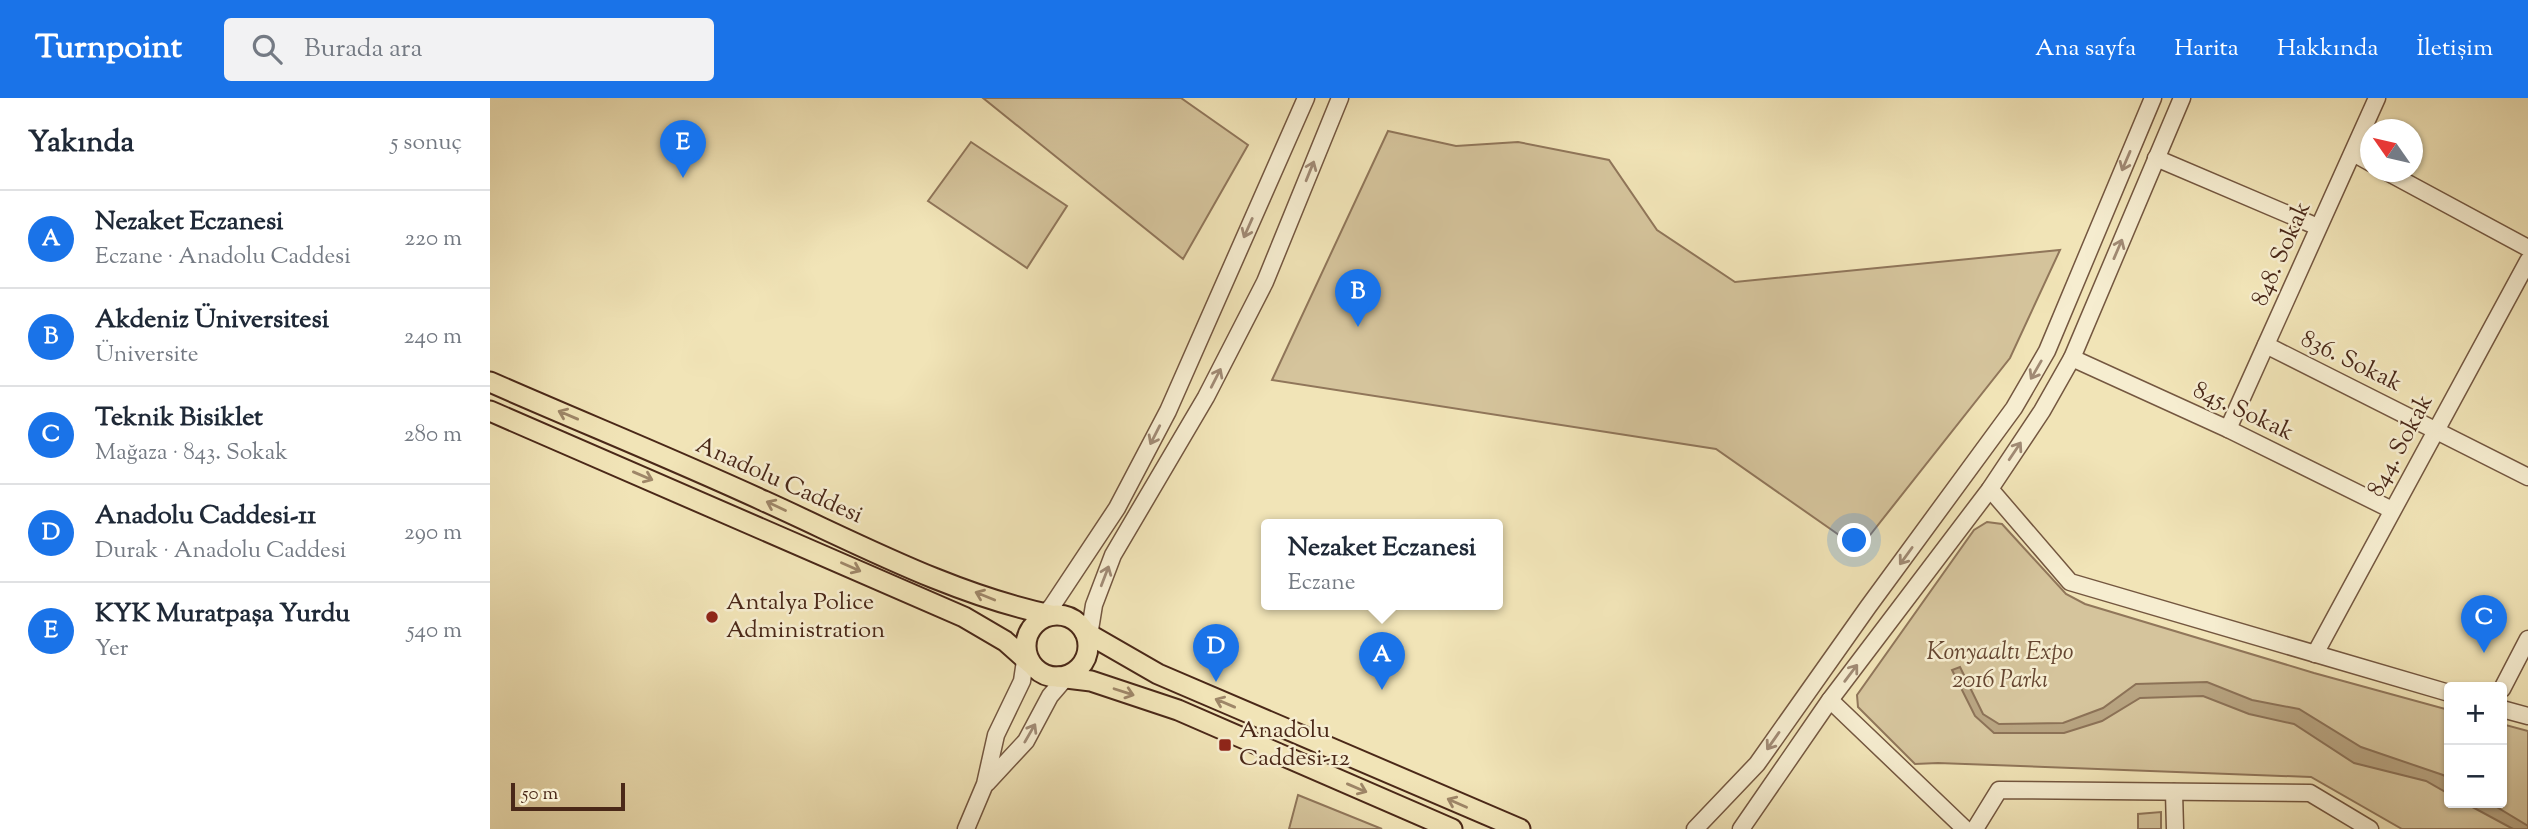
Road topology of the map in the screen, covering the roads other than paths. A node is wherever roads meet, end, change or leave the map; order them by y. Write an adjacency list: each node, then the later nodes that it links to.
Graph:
1 (1306, 98): 22 (street, one-way to 22)
2 (1340, 98): 23 (street, one-way to 2)
3 (2153, 98): 38 (street, one-way to 38)
4 (2182, 98): 8 (street)
5 (2378, 98): 6 (street, 848. Sokak)
6 (2353, 153): 7 (street); 10 (street, 848. Sokak)
7 (2360, 157)
8 (2156, 158): 10 (street); 14 (street, one-way to 8)
9 (2406, 182): 11 (street)
10 (2318, 227): 13 (street, 848. Sokak)
11 (2528, 248)
12 (2528, 261): 18 (street, 844. Sokak)
13 (2266, 345): 17 (street, 848. Sokak); 18 (street, 836. Sokak)
14 (2072, 358): 17 (street, 845. Sokak); 20 (street, one-way to 14)
15 (490, 382): 22 (main road, Anadolu Caddesi, one-way to 15)
16 (490, 411): 26 (main road, Anadolu Caddesi, one-way to 26)
17 (2228, 429): 21 (street, 845. Sokak)
18 (2436, 429): 19 (street, 836. Sokak); 21 (street, 844. Sokak)
19 (2528, 477)
20 (1990, 489): 25 (street); 30 (street, one-way to 20)
21 (2392, 510): 25 (street, 844. Sokak)
22 (1046, 616): 23 (main road); 26 (main road)
23 (1087, 636): 27 (main road); 37 (main road, one-way to 23)
24 (2528, 639): 28 (street)
25 (2315, 654): 29 (street)
26 (1028, 659): 27 (main road); 33 (street)
27 (1063, 676): 33 (street, one-way to 27); 36 (main road, one-way to 36)
28 (2506, 682)
29 (2444, 693)
30 (1830, 700): 39 (street); 40 (street)
31 (2507, 710): 32 (street)
32 (2528, 716)
33 (985, 784): 35 (street)
34 (2174, 792): 41 (street); 42 (street); 43 (street)
35 (966, 829)
36 (1452, 829)
37 (1520, 829)
38 (1695, 829)
39 (1741, 829)
40 (1965, 829)
41 (1975, 829)
42 (2175, 829)
43 (2370, 829)

